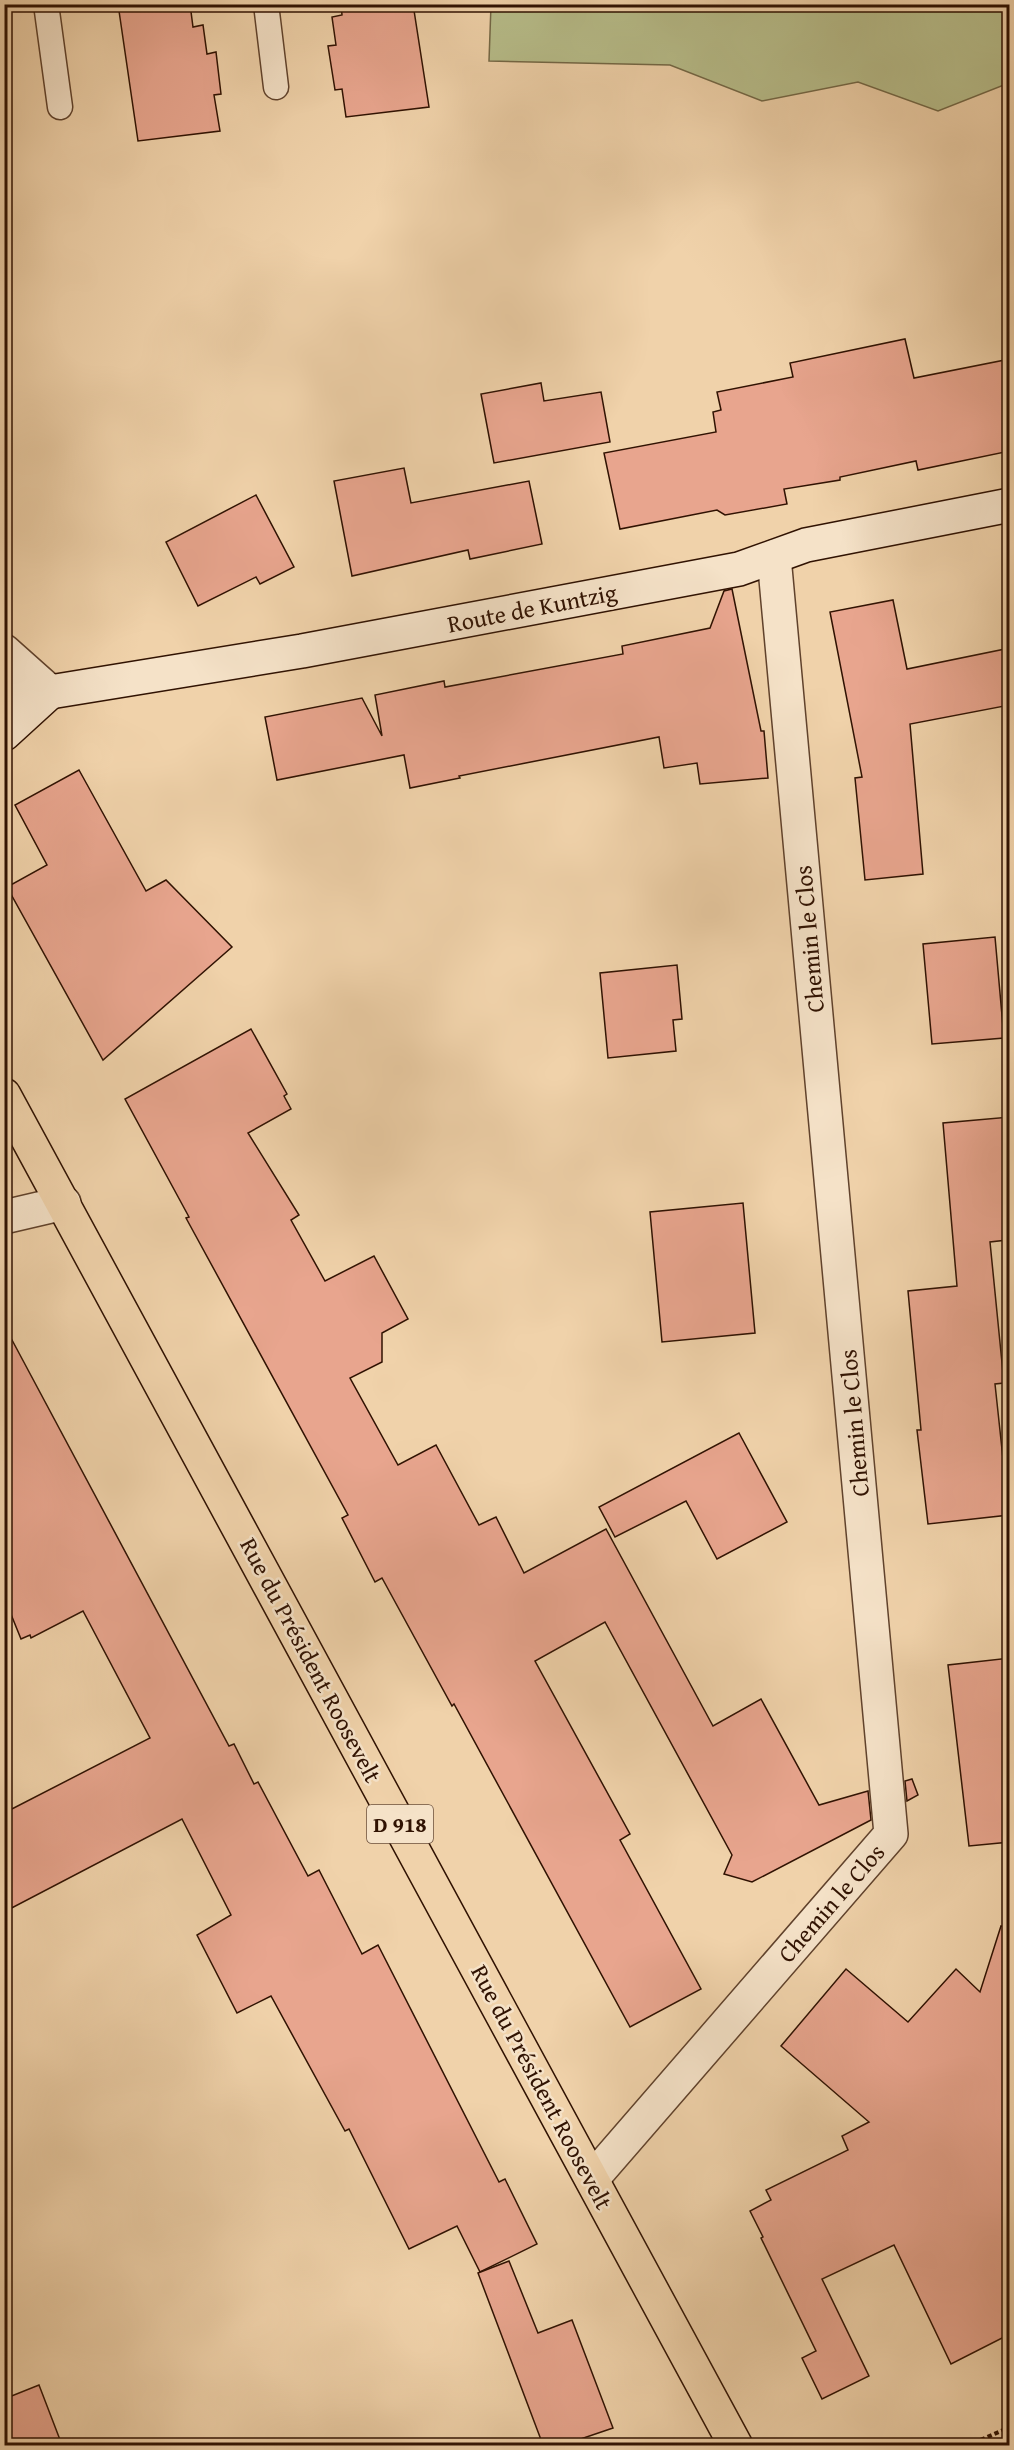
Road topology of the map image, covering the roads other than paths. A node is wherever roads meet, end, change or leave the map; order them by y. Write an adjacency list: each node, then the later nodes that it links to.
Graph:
1 (46, 4): 4 (lane)
2 (266, 4): 3 (lane)
3 (276, 87)
4 (60, 107)
5 (1010, 505): 6 (street, Route de Kuntzig)
6 (774, 557): 8 (street, Route de Kuntzig); 14 (street, Chemin le Clos)
7 (4, 651): 8 (street)
8 (50, 692): 9 (street, Route de Kuntzig); 10 (street)
9 (4, 693)
10 (4, 734)
11 (4, 1095): 12 (main road, Rue du Président Roosevelt / D 918)
12 (64, 1203): 13 (street); 14 (main road, Rue du Président Roosevelt / D 918)
13 (4, 1217)
14 (592, 2179): 15 (main road, Rue du Président Roosevelt / D 918)
15 (736, 2445)

